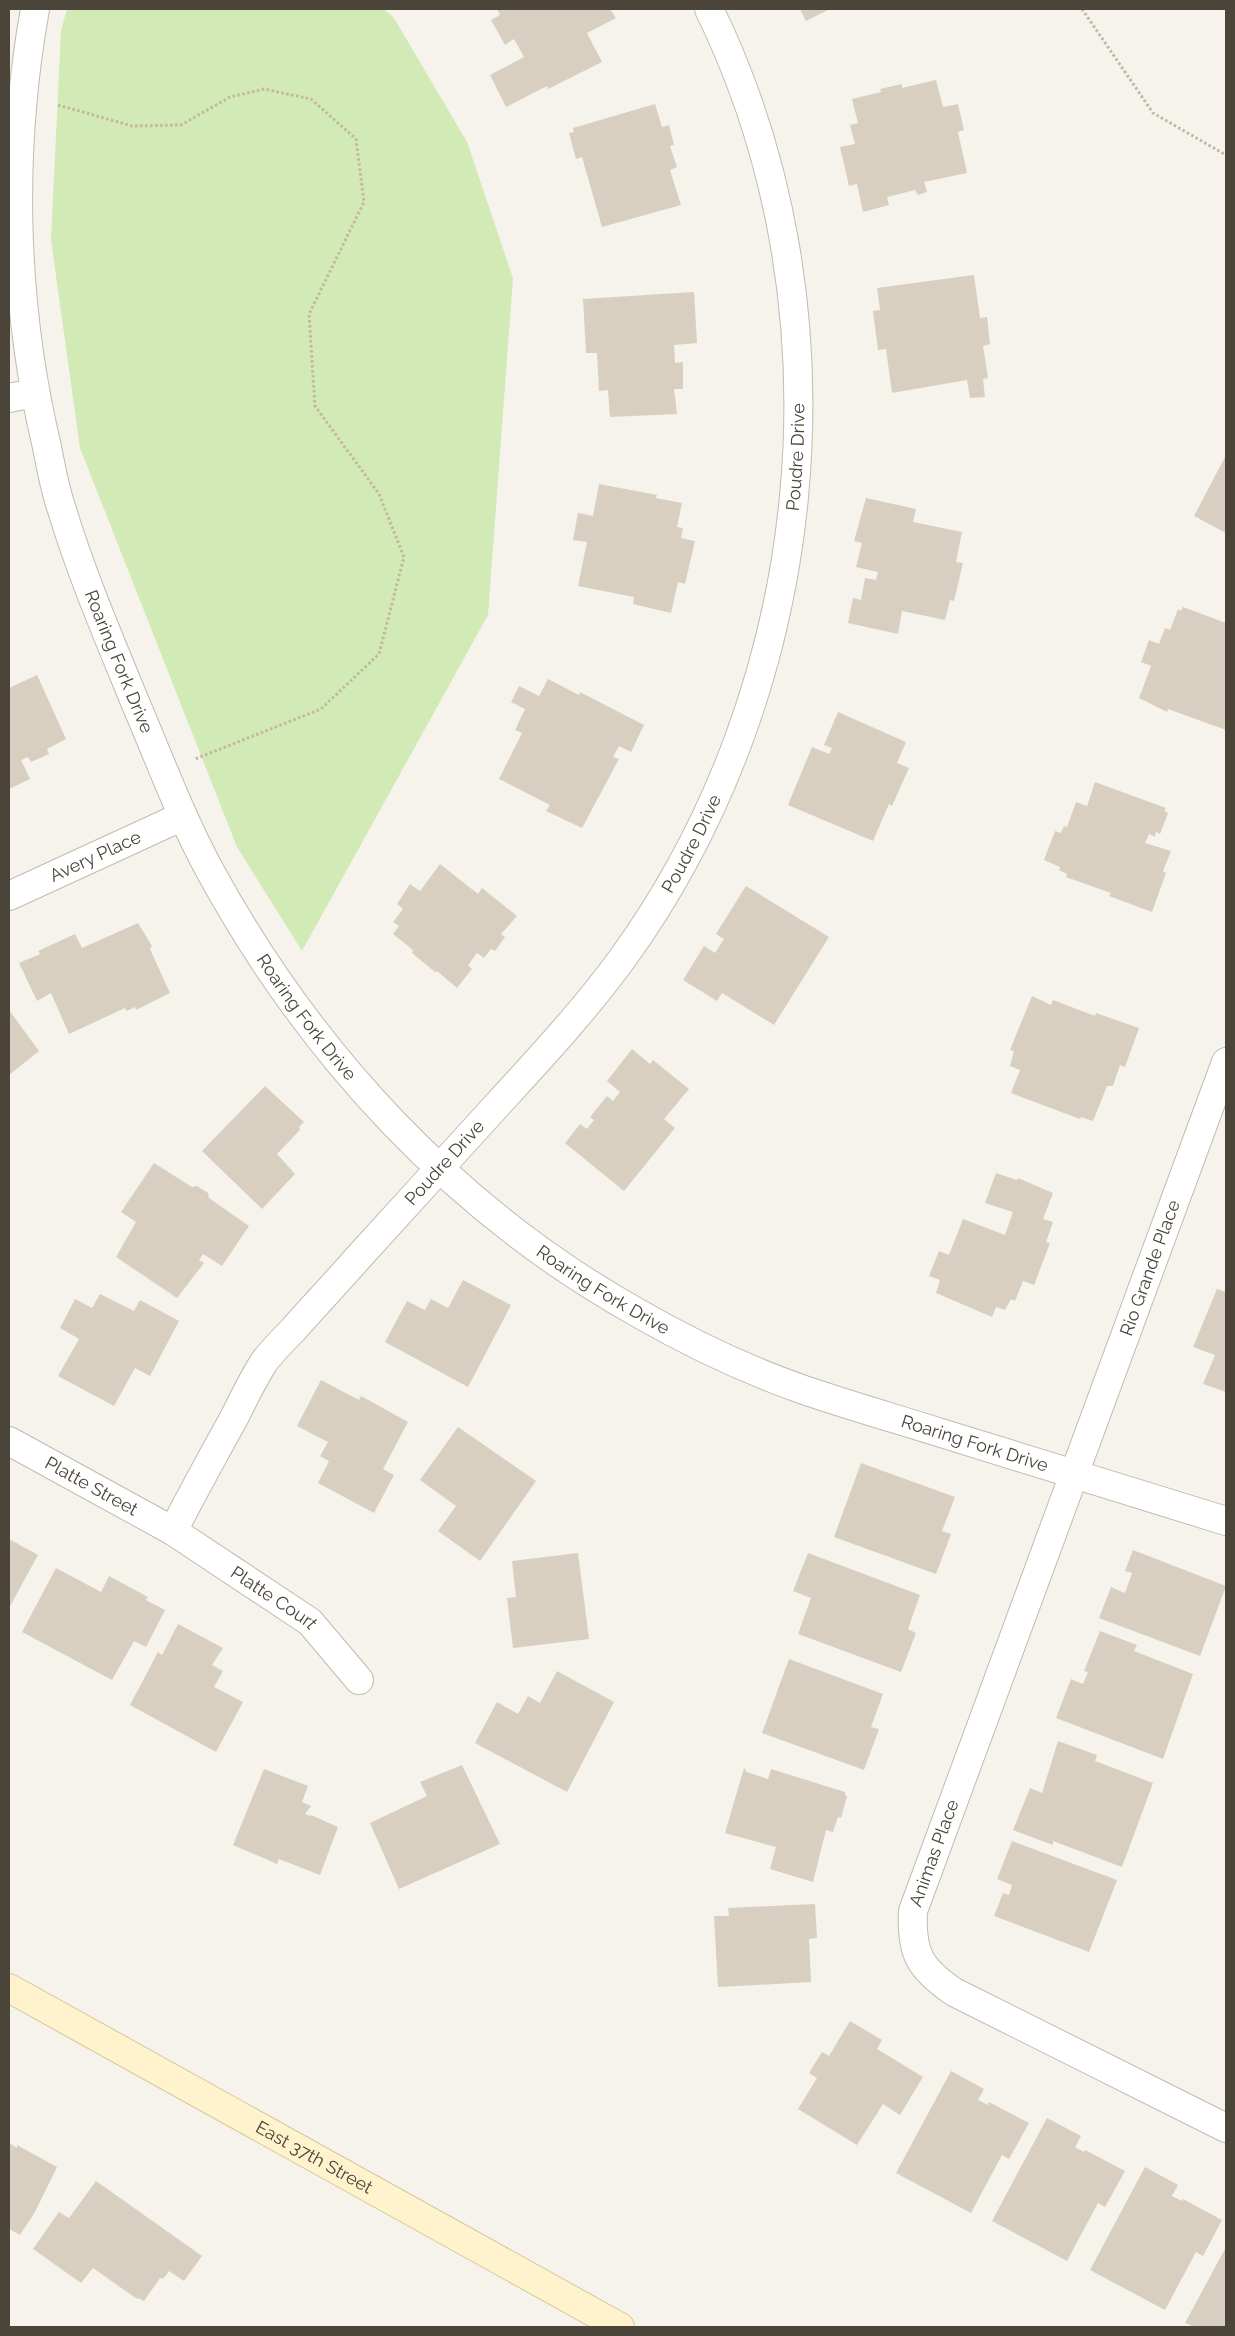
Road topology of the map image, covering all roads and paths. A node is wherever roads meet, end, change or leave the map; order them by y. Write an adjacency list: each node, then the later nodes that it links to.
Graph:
1 (35, 9): 4 (street, Roaring Fork Drive)
2 (709, 9): 12 (street, Poudre Drive)
3 (1082, 9): 6 (path)
4 (18, 55): 5 (street, Roaring Fork Drive)
5 (22, 95): 7 (street, Roaring Fork Drive); 8 (path)
6 (1226, 155)
7 (21, 396): 8 (street, Roaring Fork Drive)
8 (164, 771): 9 (street, Roaring Fork Drive)
9 (183, 816): 10 (street, Avery Place); 12 (street, Roaring Fork Drive)
10 (9, 896)
11 (1226, 1062): 14 (street, Rio Grande Place)
12 (439, 1169): 14 (street, Roaring Fork Drive); 16 (street, Poudre Drive)
13 (9, 1442): 16 (street, Platte Street)
14 (1074, 1474): 15 (street, Roaring Fork Drive); 19 (street, Animas Place)
15 (1226, 1521)
16 (173, 1531): 17 (street, Platte Court)
17 (359, 1680)
18 (9, 1988): 20 (main road, East 37th Street)
19 (1226, 2128)
20 (620, 2327)

